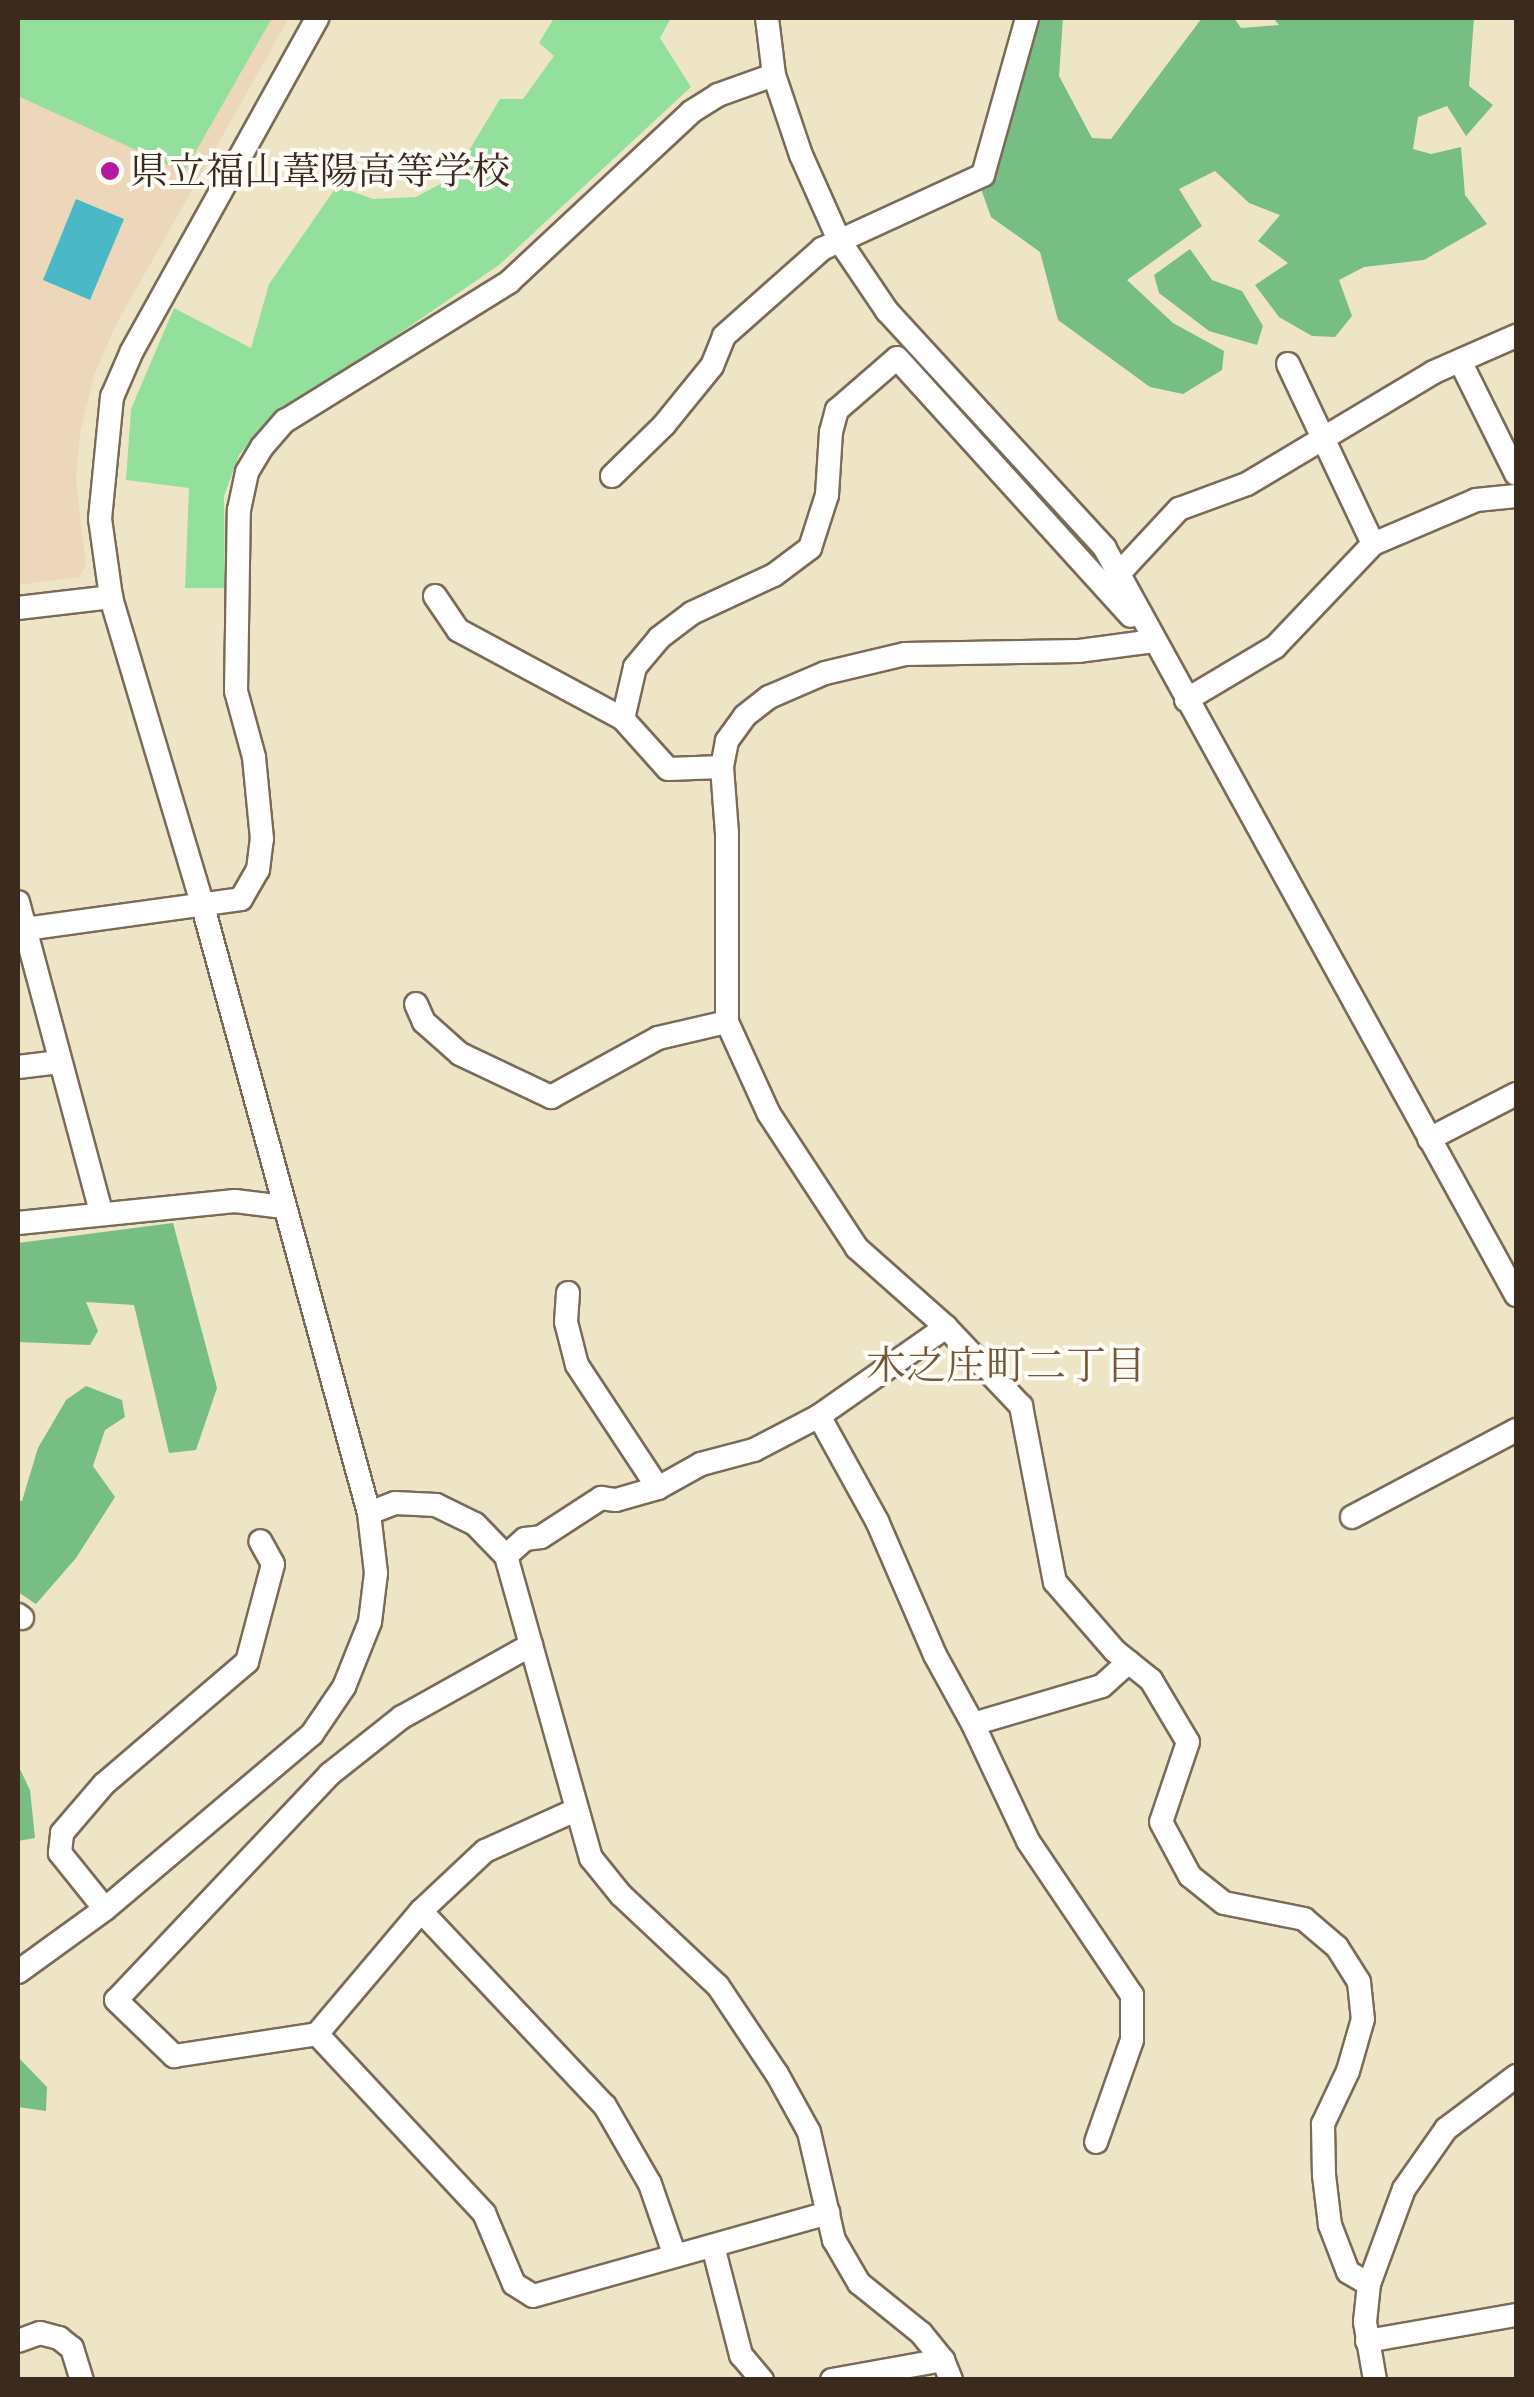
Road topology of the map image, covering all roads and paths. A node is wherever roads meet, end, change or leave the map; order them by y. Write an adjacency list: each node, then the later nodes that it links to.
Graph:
1 (318, 18): 15 (street)
2 (767, 18): 4 (street)
3 (1028, 18): 5 (street)
4 (774, 74): 5 (street); 23 (street)
5 (839, 240): 11 (street); 14 (street)
6 (1516, 336): 7 (street)
7 (1460, 360): 9 (street); 10 (street)
8 (1288, 364): 9 (street)
9 (1322, 436): 13 (street); 14 (street)
10 (1516, 474)
11 (612, 476)
12 (1516, 496): 13 (street)
13 (1374, 544): 19 (street)
14 (1112, 580): 18 (street); 20 (street)
15 (111, 596): 17 (street); 23 (street)
16 (435, 596): 20 (street)
17 (18, 608)
18 (1154, 641): 19 (street); 21 (street)
19 (1186, 700): 30 (street)
20 (623, 719): 21 (street)
21 (722, 767): 26 (street)
22 (18, 902): 24 (street)
23 (202, 903): 24 (street); 31 (street)
24 (21, 929): 27 (street)
25 (416, 1004): 26 (street)
26 (727, 1022): 36 (street)
27 (60, 1062): 28 (street); 32 (street)
28 (18, 1067)
29 (1516, 1094): 30 (street)
30 (1429, 1139): 35 (street)
31 (284, 1207): 32 (street); 40 (street)
32 (100, 1211): 33 (street)
33 (18, 1223)
34 (568, 1292): 39 (street)
35 (1516, 1295)
36 (946, 1327): 37 (street); 45 (street)
37 (818, 1416): 39 (street); 46 (street)
38 (1516, 1430): 41 (street)
39 (658, 1488): 43 (street)
40 (369, 1513): 43 (street); 48 (street)
41 (1352, 1517)
42 (260, 1541): 48 (street)
43 (506, 1556): 44 (street)
44 (530, 1645): 47 (street); 51 (street)
45 (1128, 1662): 46 (street); 57 (street)
46 (974, 1724): 53 (street)
47 (576, 1810): 49 (street); 54 (street)
48 (105, 1908): 50 (street)
49 (421, 1911): 51 (street); 56 (street)
50 (18, 1972)
51 (317, 2034): 56 (street)
52 (1516, 2076): 57 (street)
53 (1096, 2142)
54 (829, 2213): 55 (street); 61 (street)
55 (713, 2246): 56 (street); 63 (street)
56 (675, 2256)
57 (1369, 2284): 60 (street)
58 (1516, 2316): 60 (street)
59 (18, 2341): 62 (street)
60 (1367, 2341): 65 (street)
61 (947, 2370): 64 (street)
62 (82, 2380)
63 (762, 2380)
64 (832, 2380)
65 (1375, 2380)

